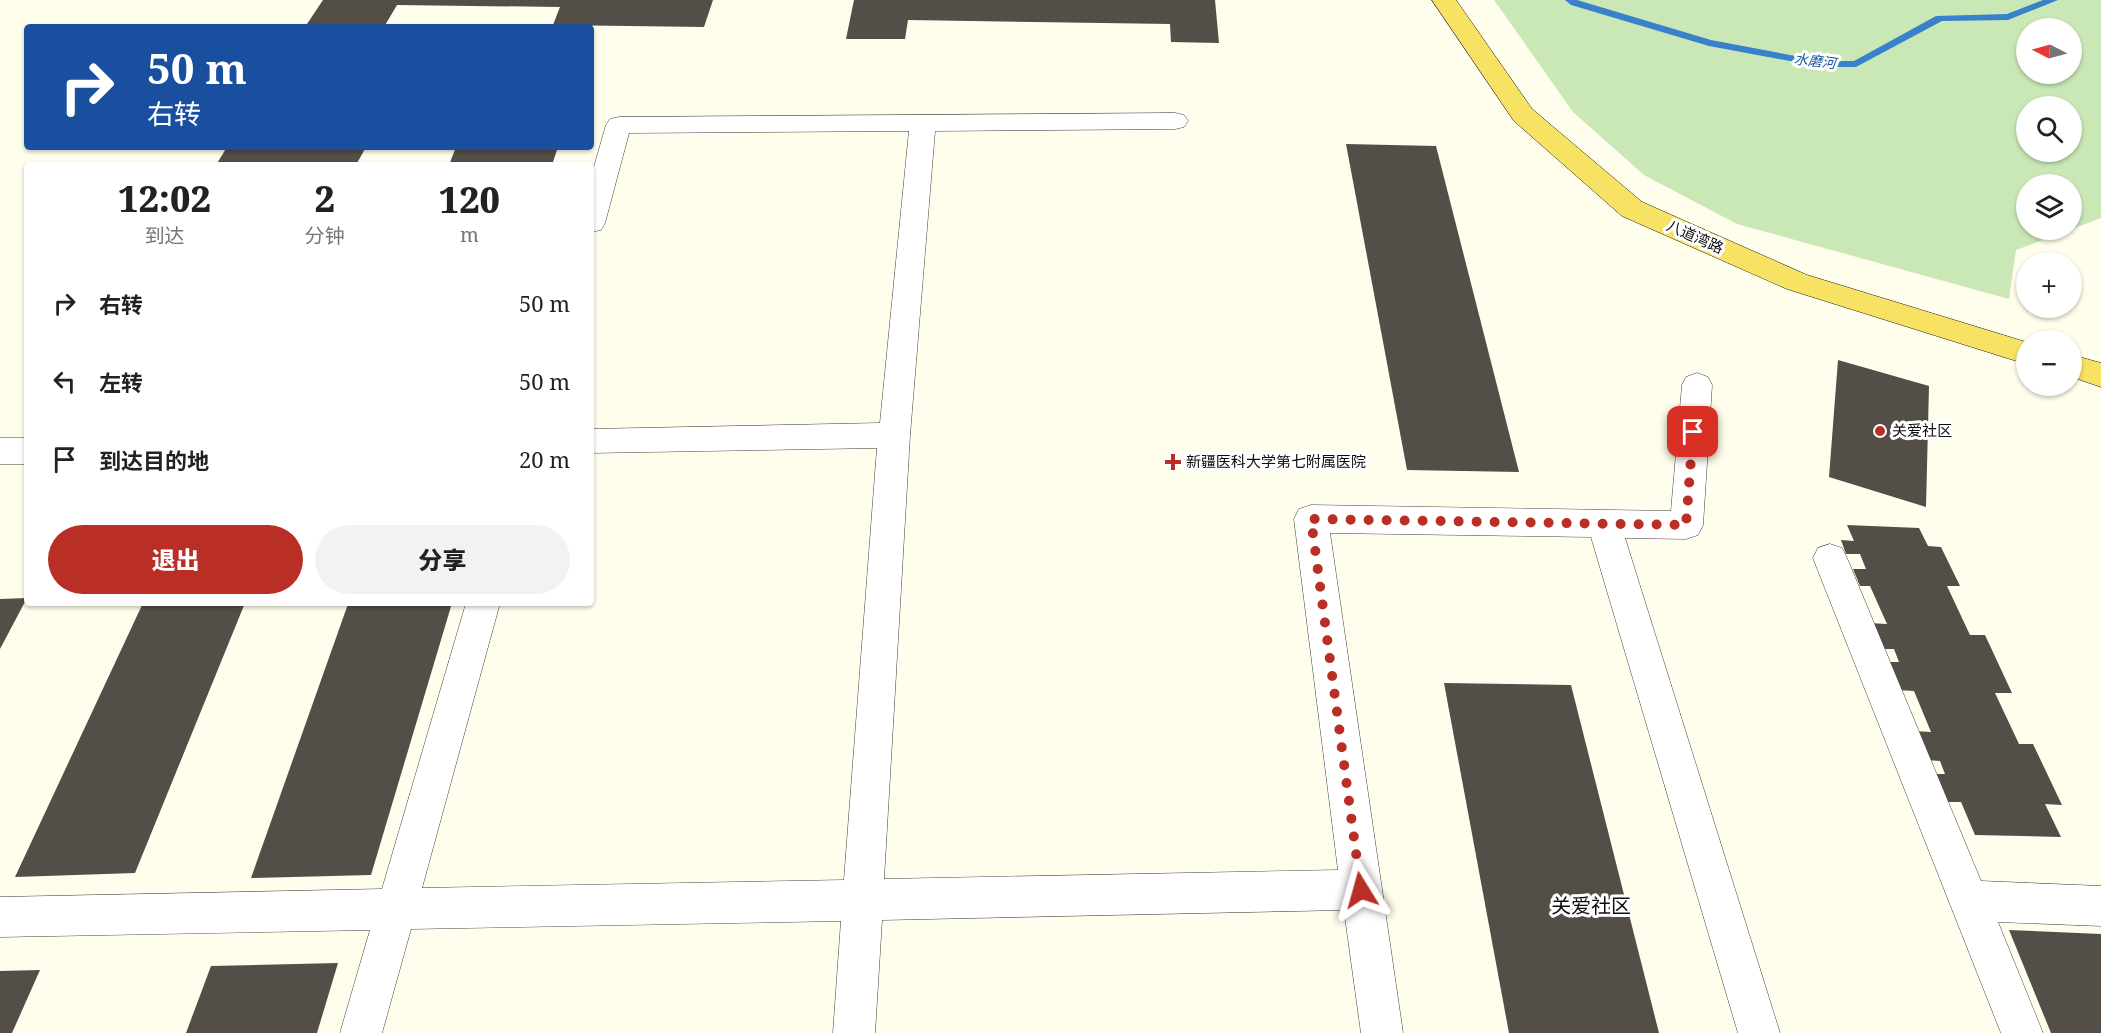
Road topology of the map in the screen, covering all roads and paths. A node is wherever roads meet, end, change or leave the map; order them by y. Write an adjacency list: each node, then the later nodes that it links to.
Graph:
1 (1444, 0): 5 (main road, 八道湾路)
2 (1175, 121): 3 (street)
3 (923, 123): 4 (street); 9 (street)
4 (594, 212)
5 (2016, 350)
6 (2082, 369): 7 (main road)
7 (2101, 375)
8 (1697, 385): 13 (street)
9 (894, 435): 10 (street); 17 (street)
10 (594, 441)
11 (24, 451): 12 (street)
12 (0, 452)
13 (1604, 524): 16 (street); 25 (street)
14 (1830, 558): 18 (street)
15 (482, 606): 20 (street)
16 (1361, 890): 17 (street); 24 (street)
17 (863, 899): 20 (street); 23 (street)
18 (1968, 901): 19 (street); 26 (street)
19 (2101, 906)
20 (396, 909): 21 (street); 22 (street)
21 (0, 917)
22 (361, 1033)
23 (854, 1033)
24 (1382, 1033)
25 (1759, 1033)
26 (2022, 1033)

